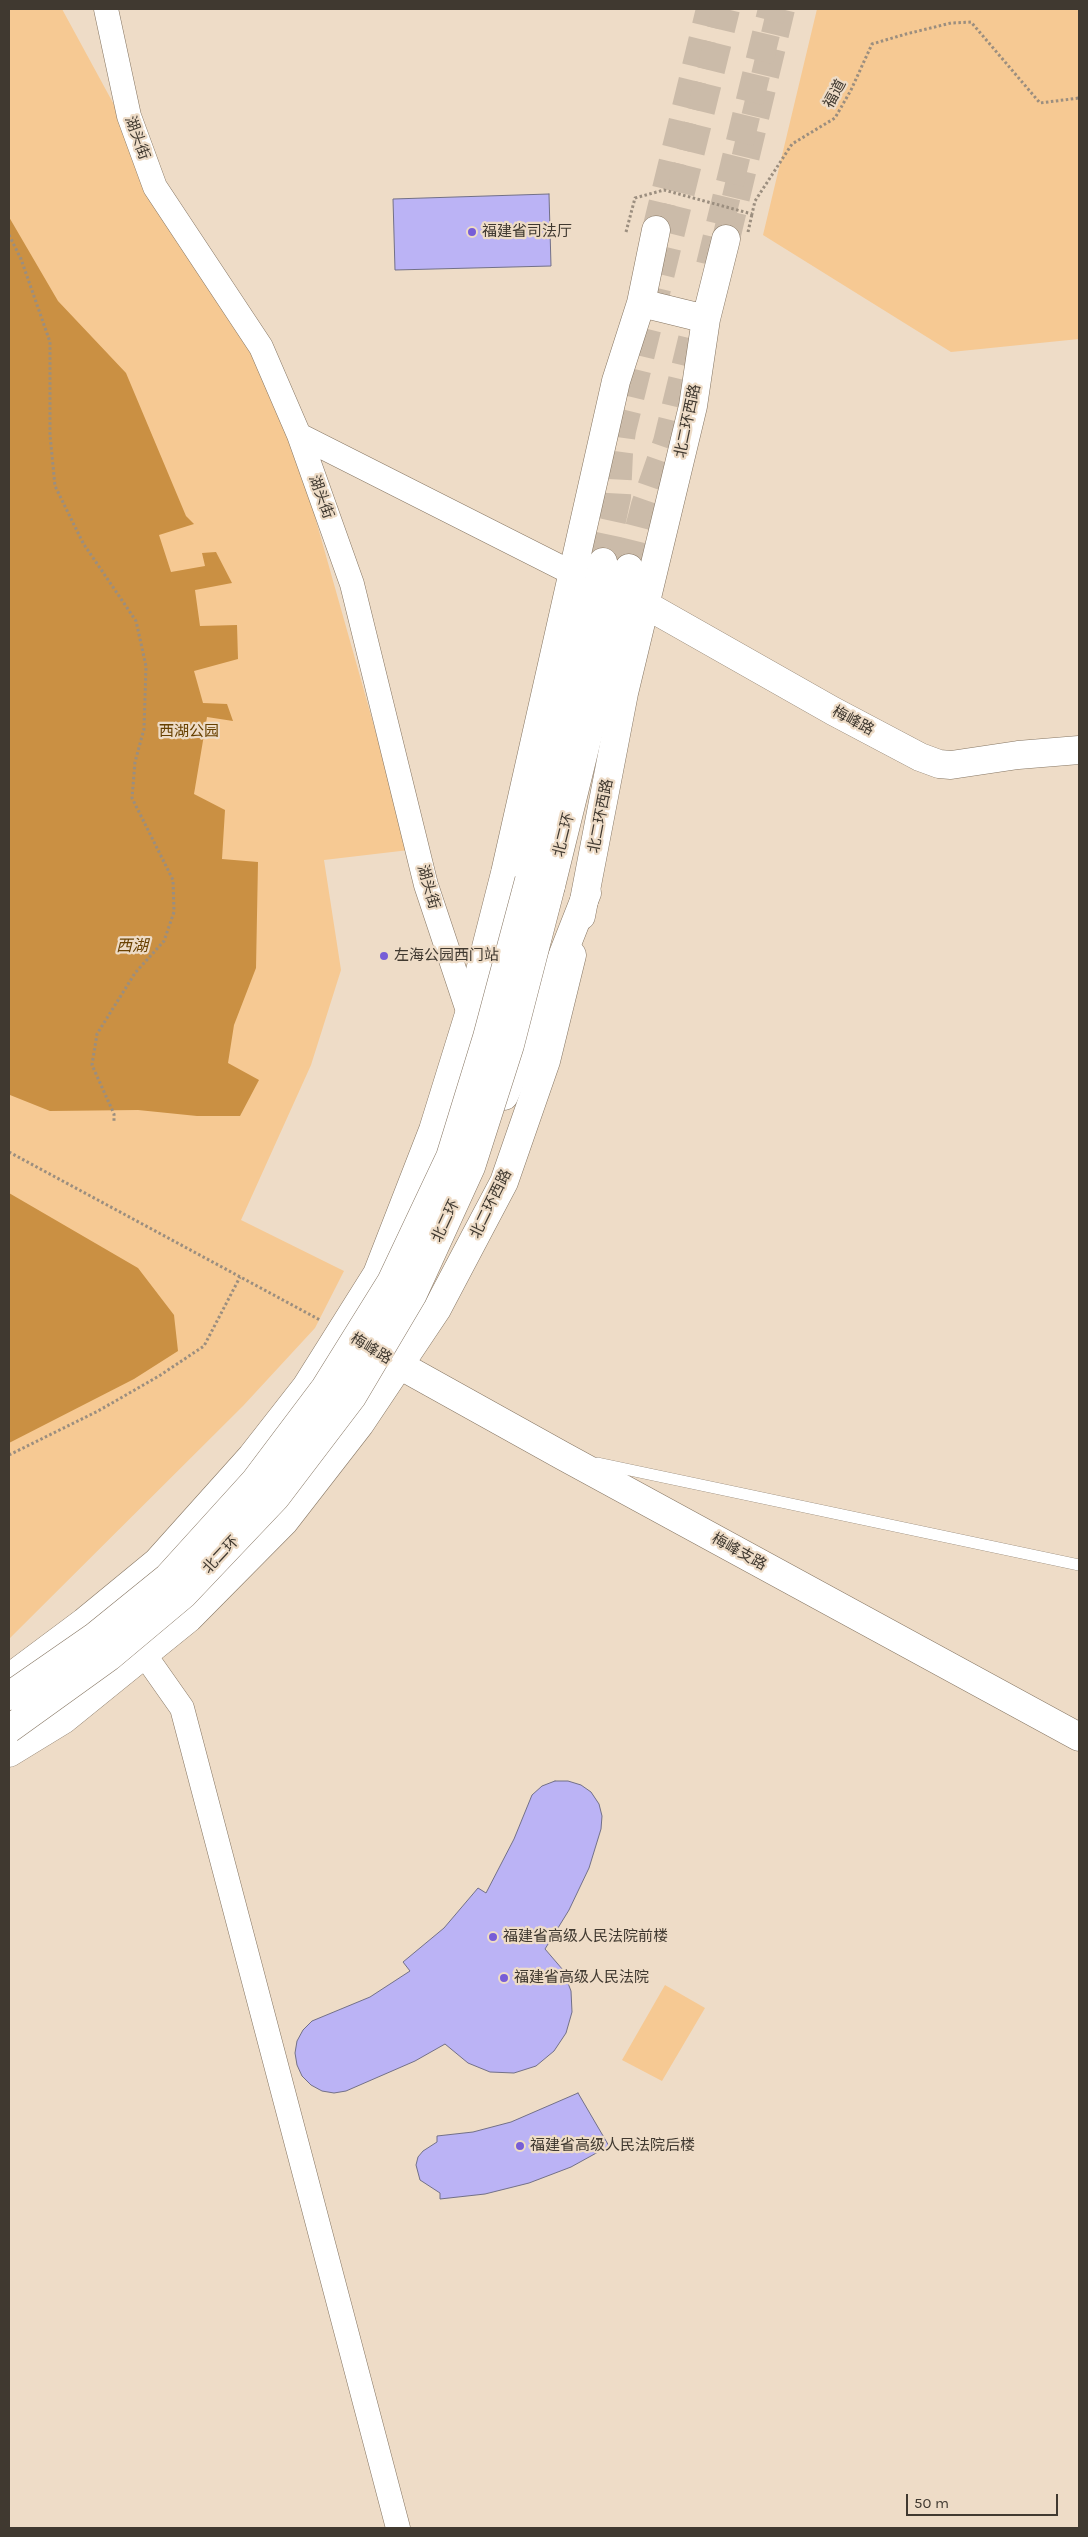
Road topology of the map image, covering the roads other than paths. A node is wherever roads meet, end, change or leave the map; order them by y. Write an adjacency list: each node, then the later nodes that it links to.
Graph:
1 (106, 9): 6 (street, 湖头街)
2 (656, 230): 4 (main road)
3 (726, 239): 5 (main road, 北二环西路)
4 (641, 302): 5 (main road); 8 (main road)
5 (706, 319): 9 (main road, 北二环西路)
6 (299, 435): 8 (street); 13 (street, 湖头街)
7 (616, 565): 11 (main road, 北二环)
8 (574, 574): 13 (main road)
9 (646, 605): 10 (main road, 梅峰路); 12 (main road, 北二环西路)
10 (1079, 750)
11 (540, 883): 14 (main road, 北二环, bridge); 21 (main road, 北二环, bridge)
12 (587, 894): 14 (main road, bridge); 16 (main road, 北二环西路)
13 (469, 1014): 15 (main road)
14 (471, 1167): 22 (main road, 北二环, bridge)
15 (342, 1332): 16 (main road, 梅峰路); 20 (main road)
16 (400, 1366): 17 (main road, 梅峰支路); 19 (main road, 北二环西路)
17 (563, 1456): 18 (lane); 23 (main road, 梅峰支路)
18 (1079, 1565)
19 (144, 1654): 24 (main road, 北二环西路); 25 (street)
20 (9, 1678)
21 (9, 1696)
22 (9, 1729)
23 (1079, 1737)
24 (9, 1753)
25 (398, 2528)

